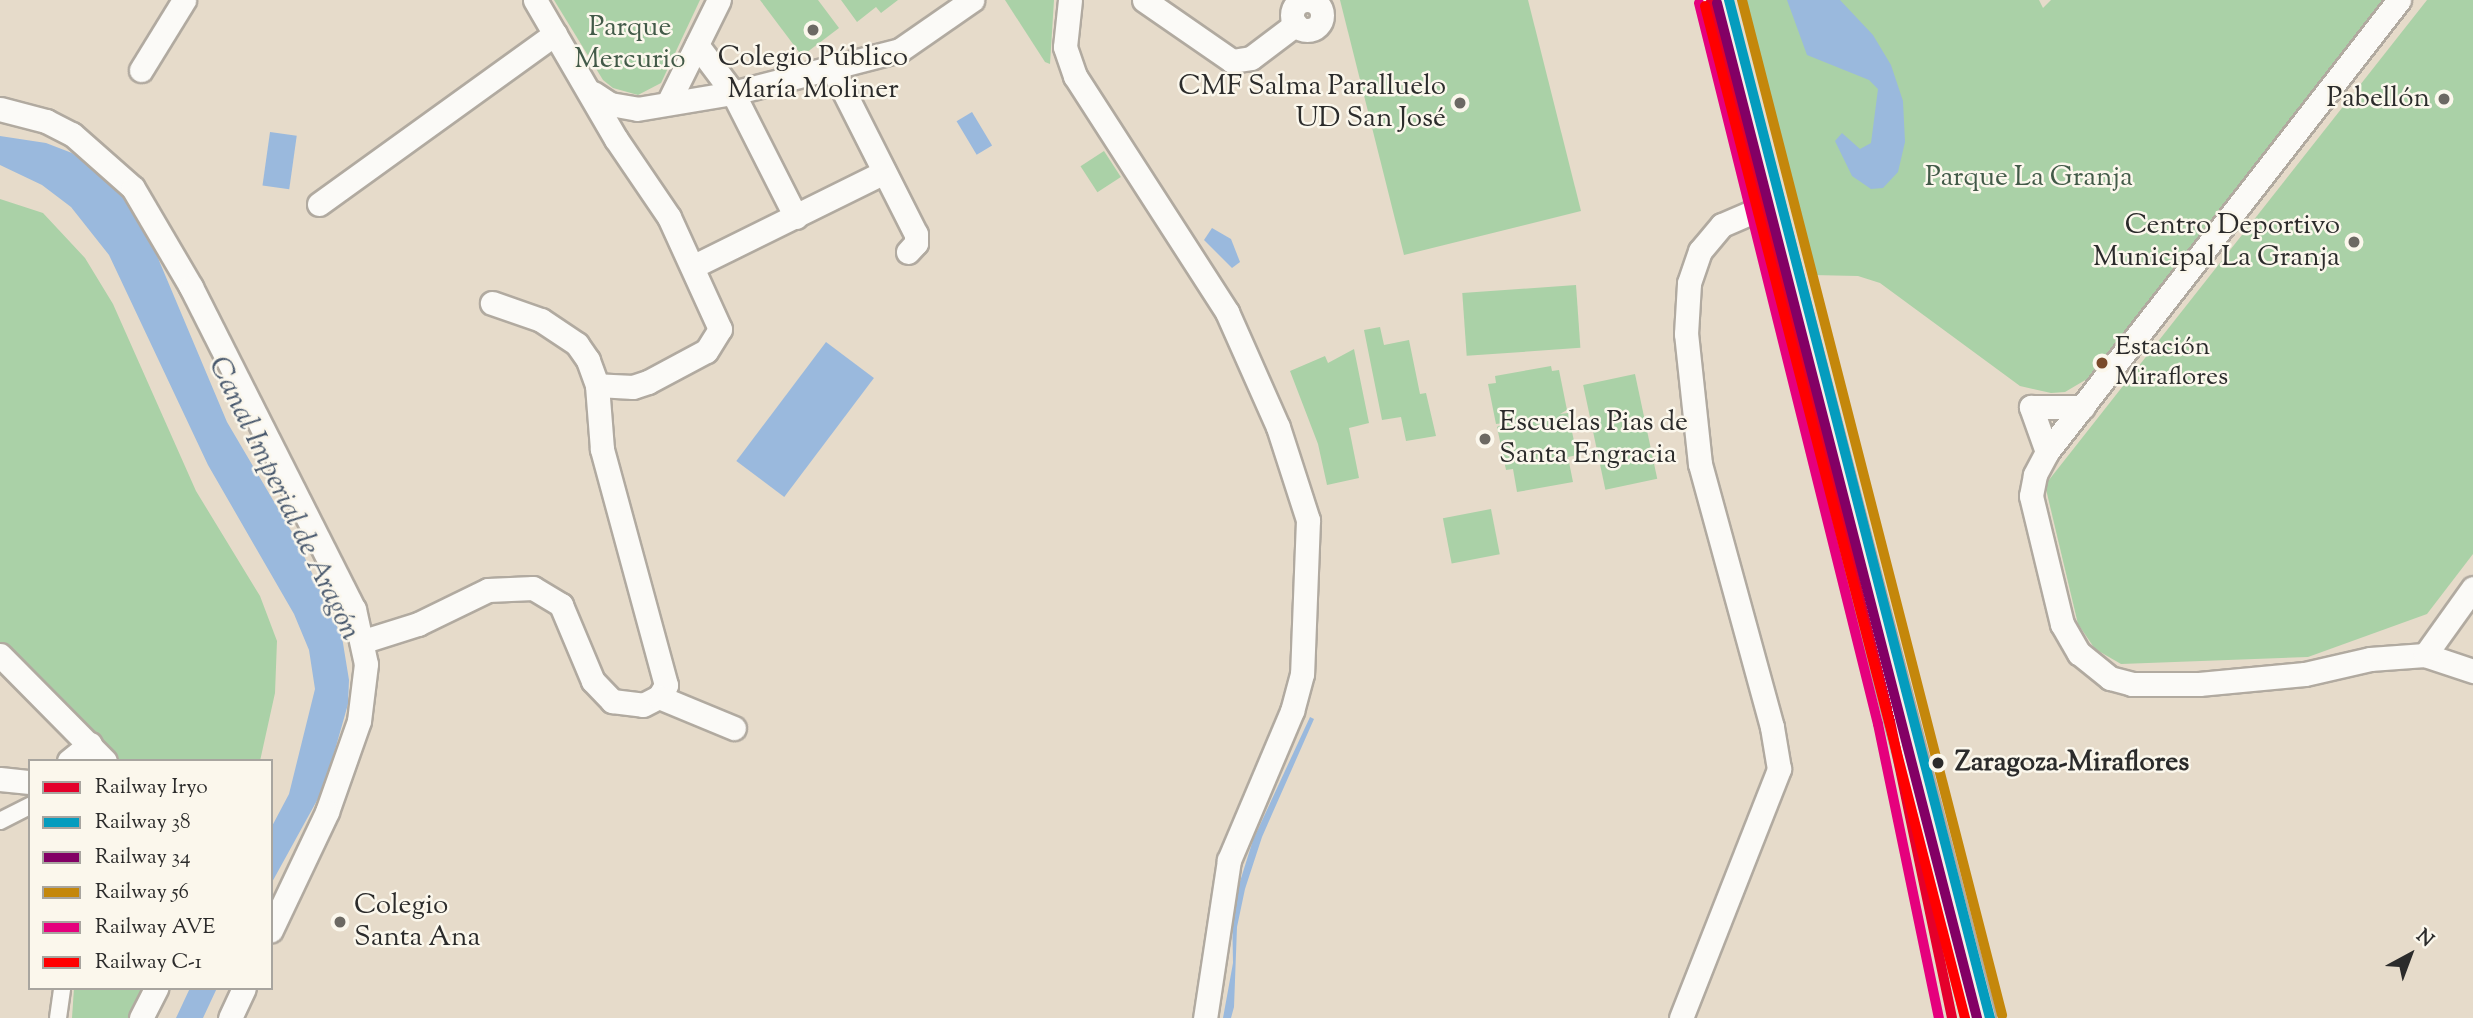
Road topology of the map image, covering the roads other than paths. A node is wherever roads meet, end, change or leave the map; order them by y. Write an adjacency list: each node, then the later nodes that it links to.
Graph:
1 (184, 0): 13 (street)
2 (535, 0): 10 (street)
3 (719, 0): 11 (street)
4 (972, 0): 12 (street)
5 (1070, 0): 48 (street)
6 (1144, 0): 9 (street)
7 (1714, 0): 20 (main road)
8 (2399, 0): 26 (street)
9 (1296, 24)
10 (555, 34): 14 (street); 19 (street)
11 (697, 45): 15 (street); 16 (street)
12 (832, 68): 15 (street); 18 (street)
13 (141, 70)
14 (591, 91): 16 (street); 23 (street)
15 (733, 93): 16 (street); 21 (street)
16 (668, 103)
17 (0, 109): 29 (street)
18 (884, 172): 21 (street); 22 (street)
19 (319, 204)
20 (1766, 206): 49 (street); 50 (main road)
21 (796, 217): 23 (street)
22 (908, 252)
23 (694, 266): 25 (street)
24 (492, 303): 25 (street)
25 (597, 385): 33 (street)
26 (2083, 407): 27 (street); 27 (street)
27 (2048, 452): 31 (street)
28 (2473, 588): 31 (street)
29 (364, 641): 33 (street); 41 (street)
30 (0, 655): 35 (street)
31 (2426, 656): 32 (street)
32 (2473, 671)
33 (659, 697): 34 (street)
34 (734, 728)
35 (97, 752): 36 (street)
36 (75, 759)
37 (0, 779): 38 (street)
38 (28, 782)
39 (28, 807): 40 (street)
40 (0, 821)
41 (273, 926)
42 (62, 990): 45 (street)
43 (155, 990): 46 (street)
44 (243, 990): 47 (street)
45 (58, 1018)
46 (141, 1018)
47 (230, 1018)
48 (1205, 1018)
49 (1681, 1018)
50 (1979, 1018)

